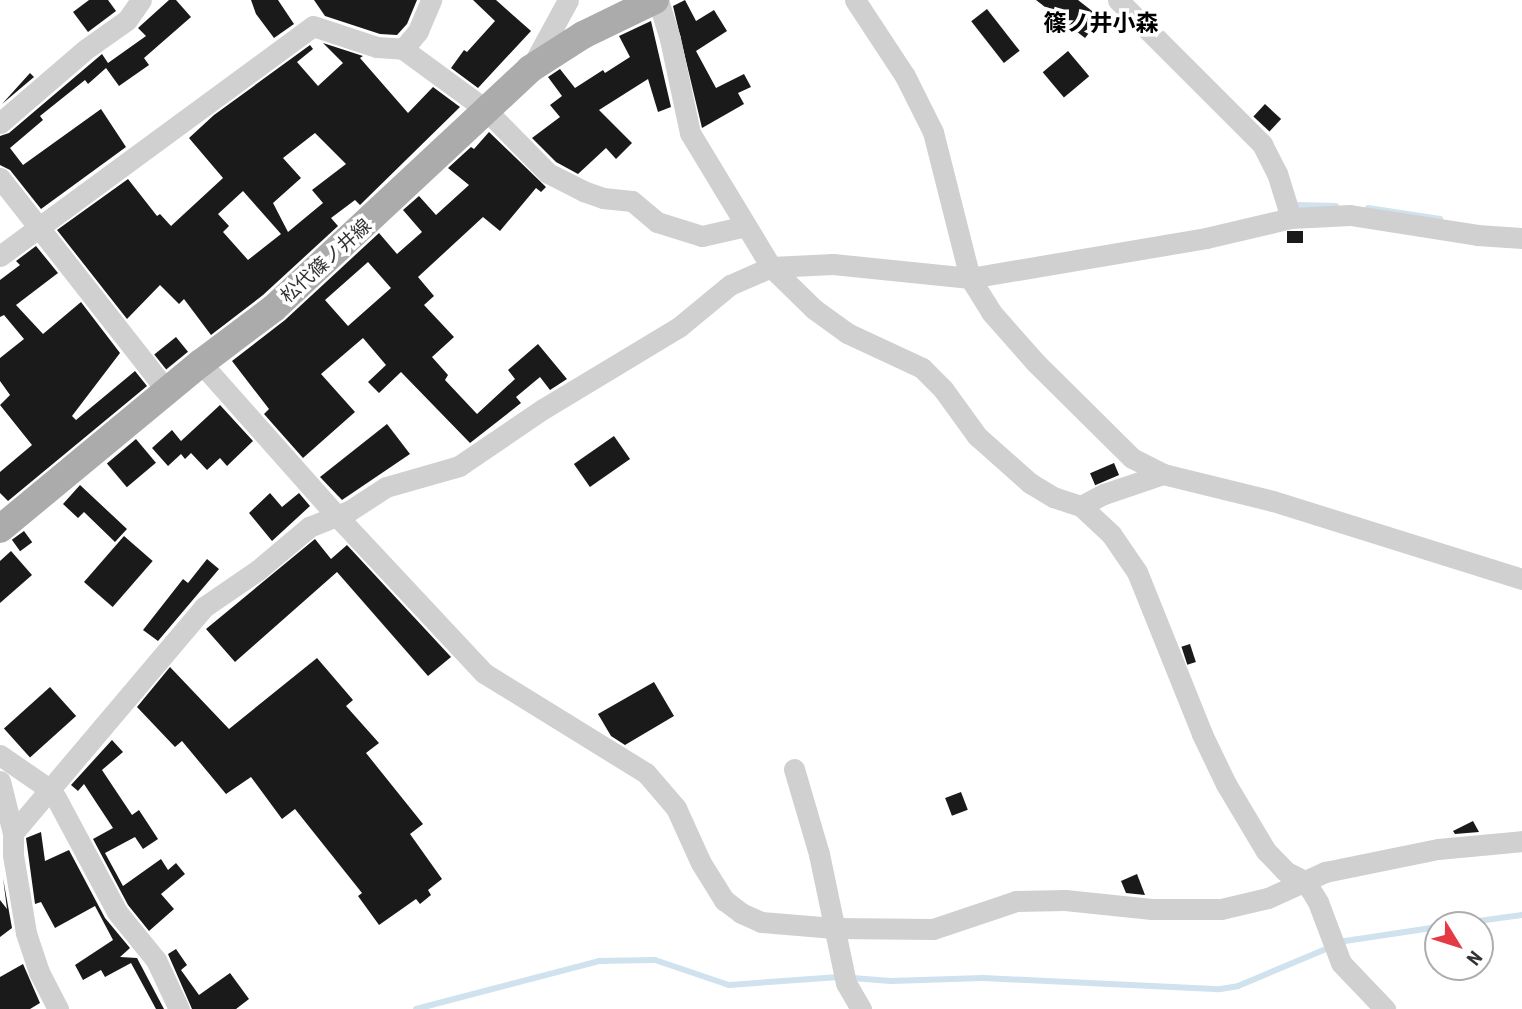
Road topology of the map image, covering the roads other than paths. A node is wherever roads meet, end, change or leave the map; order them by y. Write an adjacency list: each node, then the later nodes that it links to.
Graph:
1 (141, 0): 10 (street)
2 (430, 0): 7 (street)
3 (568, 0): 8 (street)
4 (656, 0): 8 (main road, 松代篠ノ井線); 13 (street)
5 (855, 0): 18 (street)
6 (1118, 0): 12 (street)
7 (402, 49): 9 (street); 14 (street)
8 (530, 69): 9 (main road, 松代篠ノ井線)
9 (485, 109): 13 (street); 19 (main road, 松代篠ノ井線)
10 (0, 123)
11 (0, 178): 14 (street)
12 (1291, 218): 15 (street); 18 (street)
13 (746, 226): 17 (street)
14 (38, 229): 16 (street); 20 (street)
15 (1522, 238)
16 (0, 256)
17 (771, 267): 18 (street); 22 (street); 23 (street)
18 (970, 278): 21 (street)
19 (201, 363): 20 (main road, 松代篠ノ井線); 23 (street)
20 (167, 391): 24 (main road, 松代篠ノ井線)
21 (1163, 474): 22 (street); 25 (street)
22 (1081, 506): 32 (street)
23 (337, 516): 29 (street); 33 (street)
24 (0, 529)
25 (1522, 579)
26 (0, 755): 29 (street)
27 (794, 769): 33 (street)
28 (0, 781): 30 (street)
29 (49, 789): 30 (street); 35 (street)
30 (13, 833): 34 (street)
31 (1522, 841): 32 (street)
32 (1305, 881): 33 (street); 37 (street)
33 (834, 929): 36 (street)
34 (58, 1009)
35 (179, 1009)
36 (860, 1009)
37 (1385, 1009)

